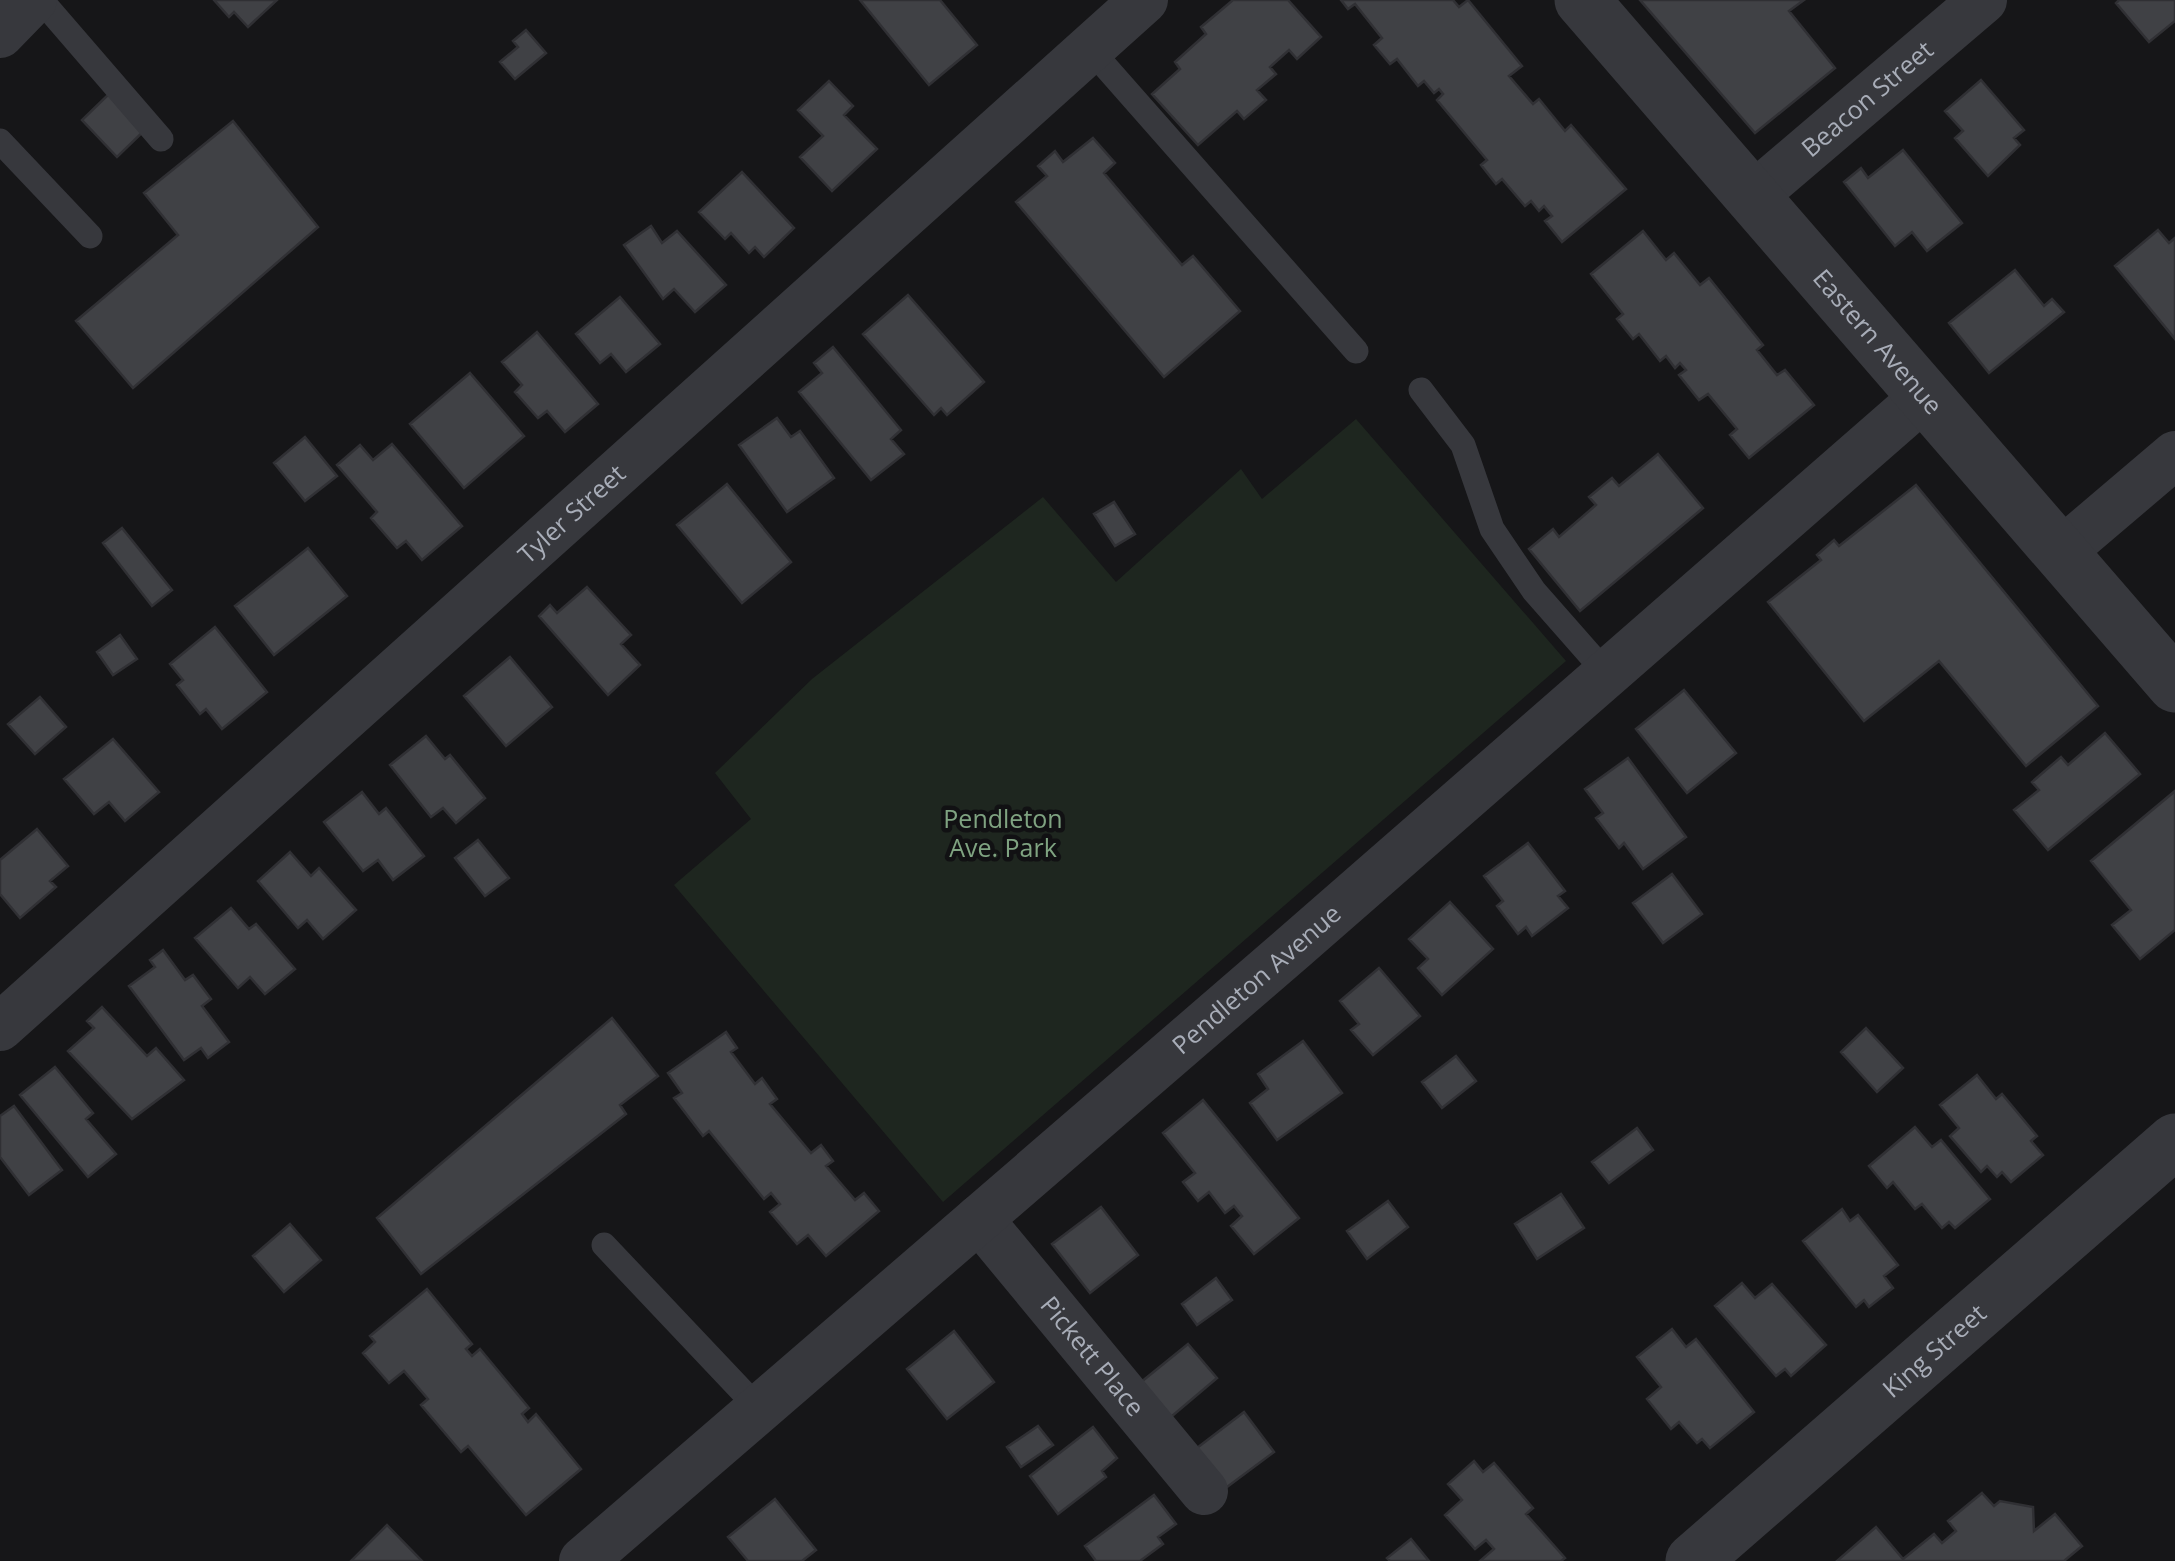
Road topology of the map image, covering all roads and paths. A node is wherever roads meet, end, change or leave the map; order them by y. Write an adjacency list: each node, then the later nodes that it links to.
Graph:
1 (33, 0): 6 (street)
2 (40, 0): 8 (lane)
3 (1144, 0): 7 (street, Tyler Street)
4 (1582, 0): 10 (street, Eastern Avenue)
5 (1982, 0): 10 (street, Beacon Street)
6 (0, 34)
7 (1090, 49): 12 (lane); 19 (street, Tyler Street)
8 (162, 140)
9 (0, 141): 11 (lane)
10 (1753, 196): 14 (street, Eastern Avenue)
11 (90, 236)
12 (1356, 351)
13 (1421, 390): 17 (lane)
14 (1926, 395): 16 (street, Eastern Avenue); 17 (street, Pendleton Avenue)
15 (2175, 454): 16 (street)
16 (2061, 552): 18 (street, Eastern Avenue)
17 (1607, 674): 21 (street, Pendleton Avenue)
18 (2175, 685)
19 (0, 1028)
20 (2175, 1141): 25 (street, King Street)
21 (979, 1219): 23 (street, Pendleton Avenue); 24 (street, Pickett Place)
22 (604, 1245): 23 (lane)
23 (758, 1409): 26 (street, Pendleton Avenue)
24 (1204, 1491)
25 (1714, 1554)
26 (583, 1561)

